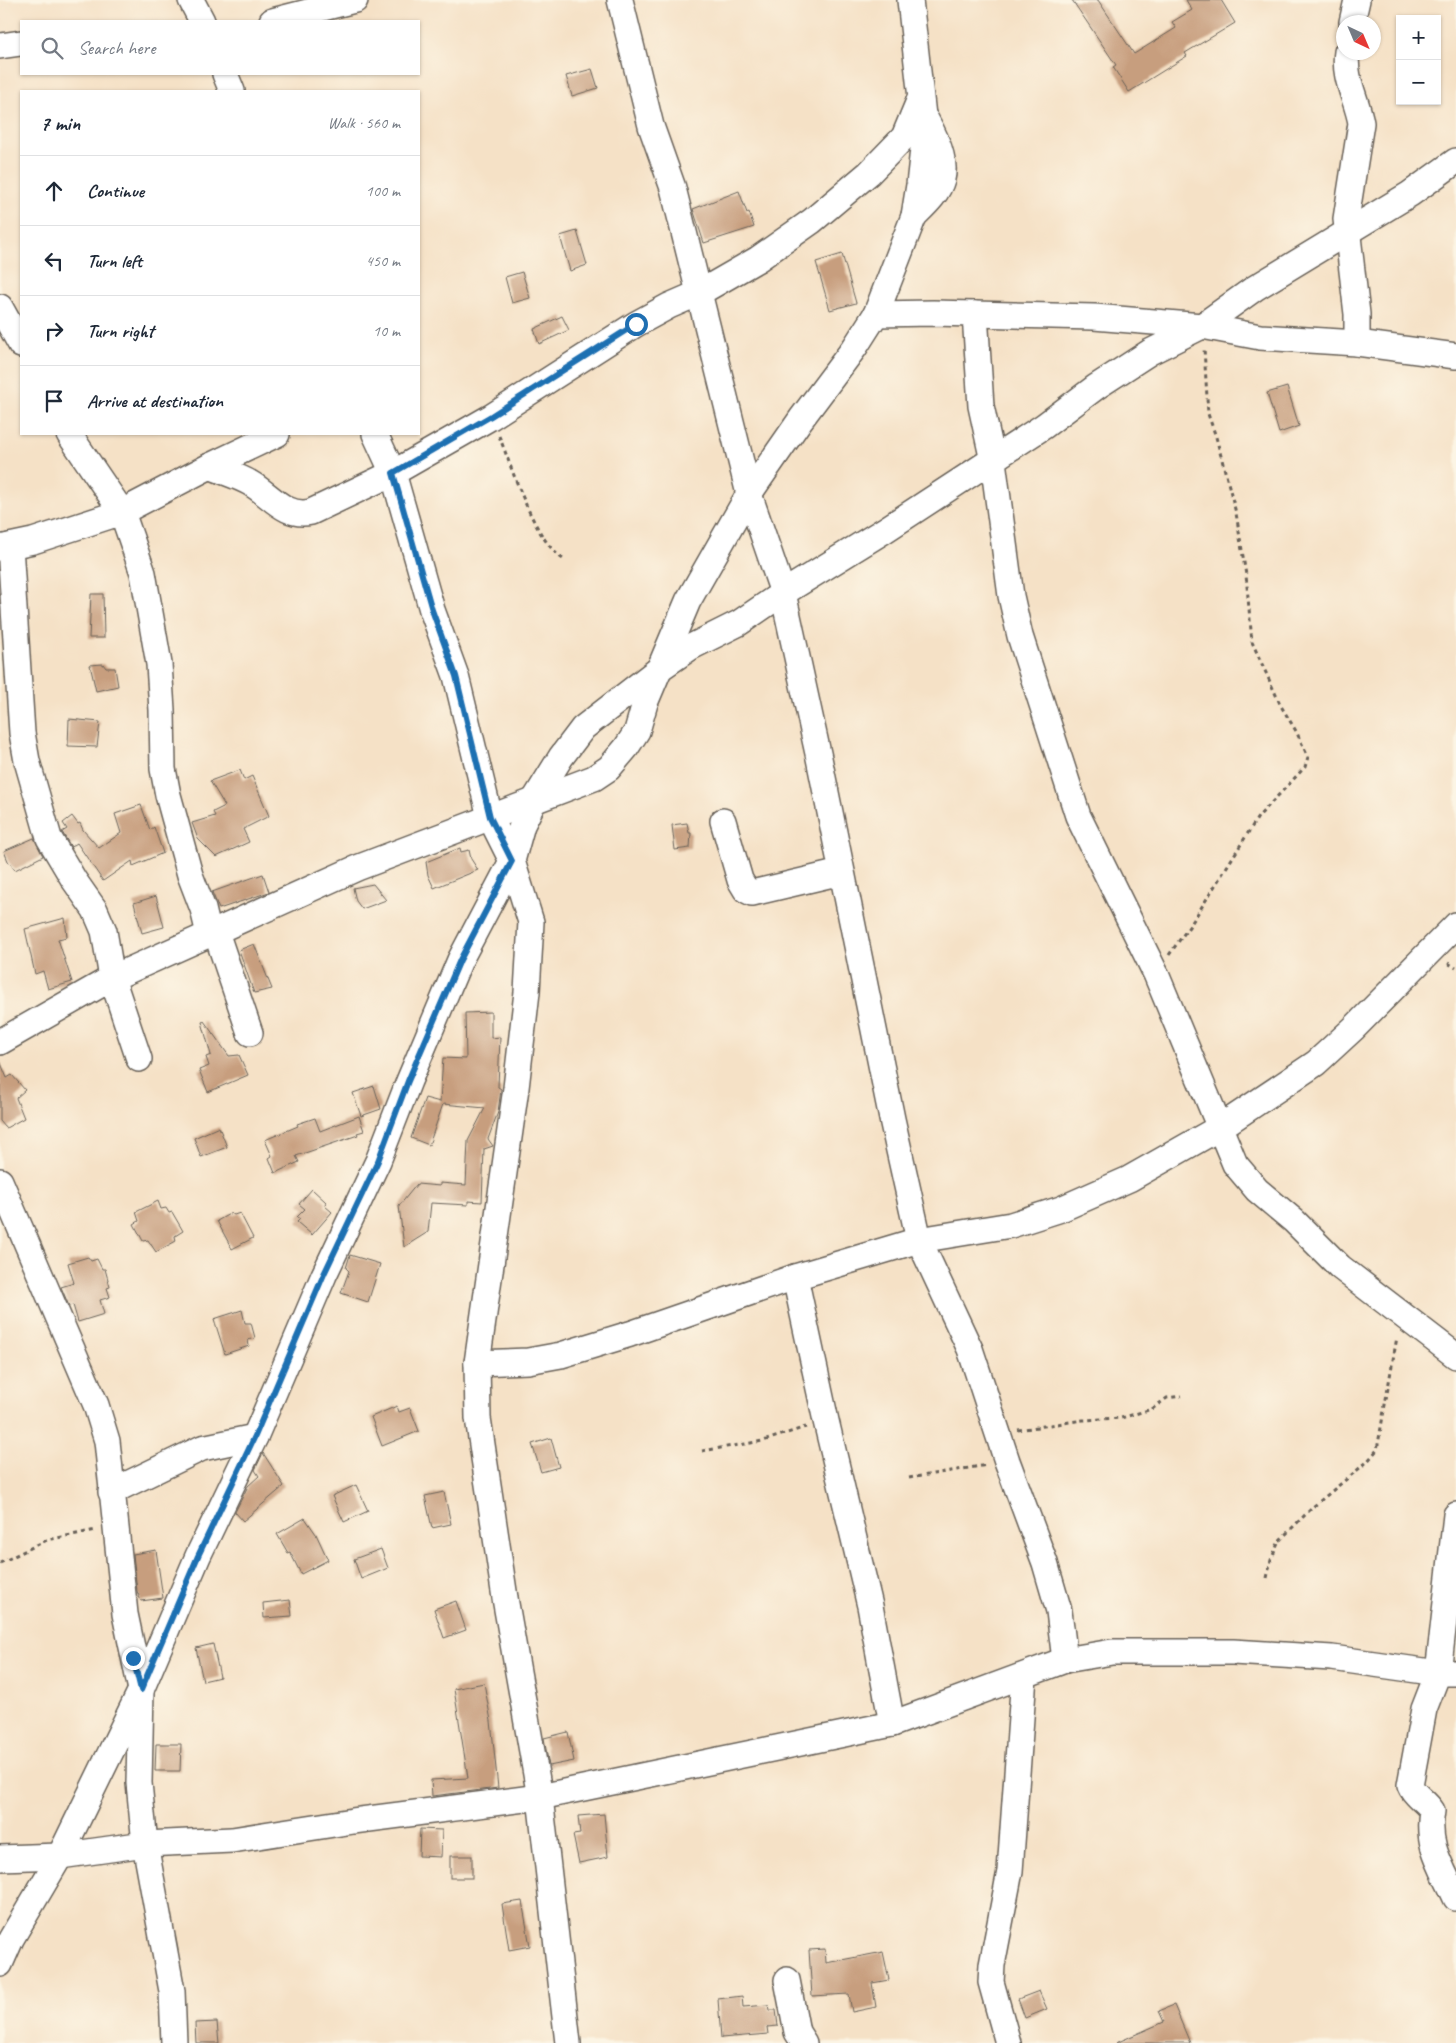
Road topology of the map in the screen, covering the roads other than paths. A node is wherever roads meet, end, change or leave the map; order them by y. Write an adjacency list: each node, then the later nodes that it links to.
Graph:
1 (191, 0): 7 (street)
2 (355, 0): 8 (street)
3 (620, 0): 17 (street)
4 (910, 0): 14 (street)
5 (1357, 0): 6 (street)
6 (1354, 15)
7 (201, 20)
8 (276, 20)
9 (20, 43): 10 (street)
10 (0, 46)
11 (1346, 60): 16 (street)
12 (225, 75): 13 (street)
13 (232, 90)
14 (922, 107): 17 (street); 19 (street)
15 (1456, 161): 16 (street)
16 (1348, 232): 21 (street); 23 (street)
17 (699, 293): 30 (street); 31 (street)
18 (0, 307): 22 (street)
19 (876, 314): 20 (street); 31 (street)
20 (975, 314): 21 (street); 28 (street)
21 (1202, 326): 23 (street); 28 (street)
22 (20, 343)
23 (1357, 343): 24 (street)
24 (1456, 356)
25 (70, 435): 32 (street)
26 (275, 435): 29 (street)
27 (375, 435): 30 (street)
28 (993, 461): 34 (street); 47 (street)
29 (210, 466): 30 (street); 32 (street)
30 (393, 473): 37 (street)
31 (749, 494): 34 (street); 35 (street)
32 (122, 512): 33 (street); 42 (street)
33 (5, 547): 43 (street)
34 (783, 593): 35 (street); 40 (street)
35 (660, 669): 36 (street); 36 (street)
36 (535, 799): 37 (street); 39 (street)
37 (490, 817): 39 (street); 42 (street)
38 (724, 821): 40 (street)
39 (512, 861): 52 (street); 53 (street)
40 (841, 872): 49 (street)
41 (1456, 925): 47 (street)
42 (212, 933): 43 (street); 44 (street)
43 (112, 978): 45 (street); 46 (street)
44 (250, 1033)
45 (0, 1042)
46 (139, 1059)
47 (1219, 1128): 49 (street); 51 (street)
48 (0, 1182): 54 (street)
49 (919, 1240): 50 (street); 56 (street)
50 (795, 1277): 52 (street); 60 (street)
51 (1456, 1356)
52 (477, 1363): 61 (street)
53 (255, 1436): 54 (street); 59 (street)
54 (111, 1492): 59 (street)
55 (1456, 1515): 57 (street)
56 (1066, 1660): 57 (street); 58 (street)
57 (1447, 1673): 65 (street)
58 (1024, 1676): 60 (street); 71 (street)
59 (141, 1690): 62 (street); 63 (street)
60 (892, 1724): 61 (street)
61 (540, 1797): 62 (street); 69 (street)
62 (146, 1844): 63 (street); 68 (street)
63 (60, 1856): 64 (street); 66 (street)
64 (0, 1858)
65 (1456, 1898)
66 (0, 1964)
67 (786, 1980): 70 (street)
68 (174, 2043)
69 (568, 2043)
70 (804, 2043)
71 (1008, 2043)

